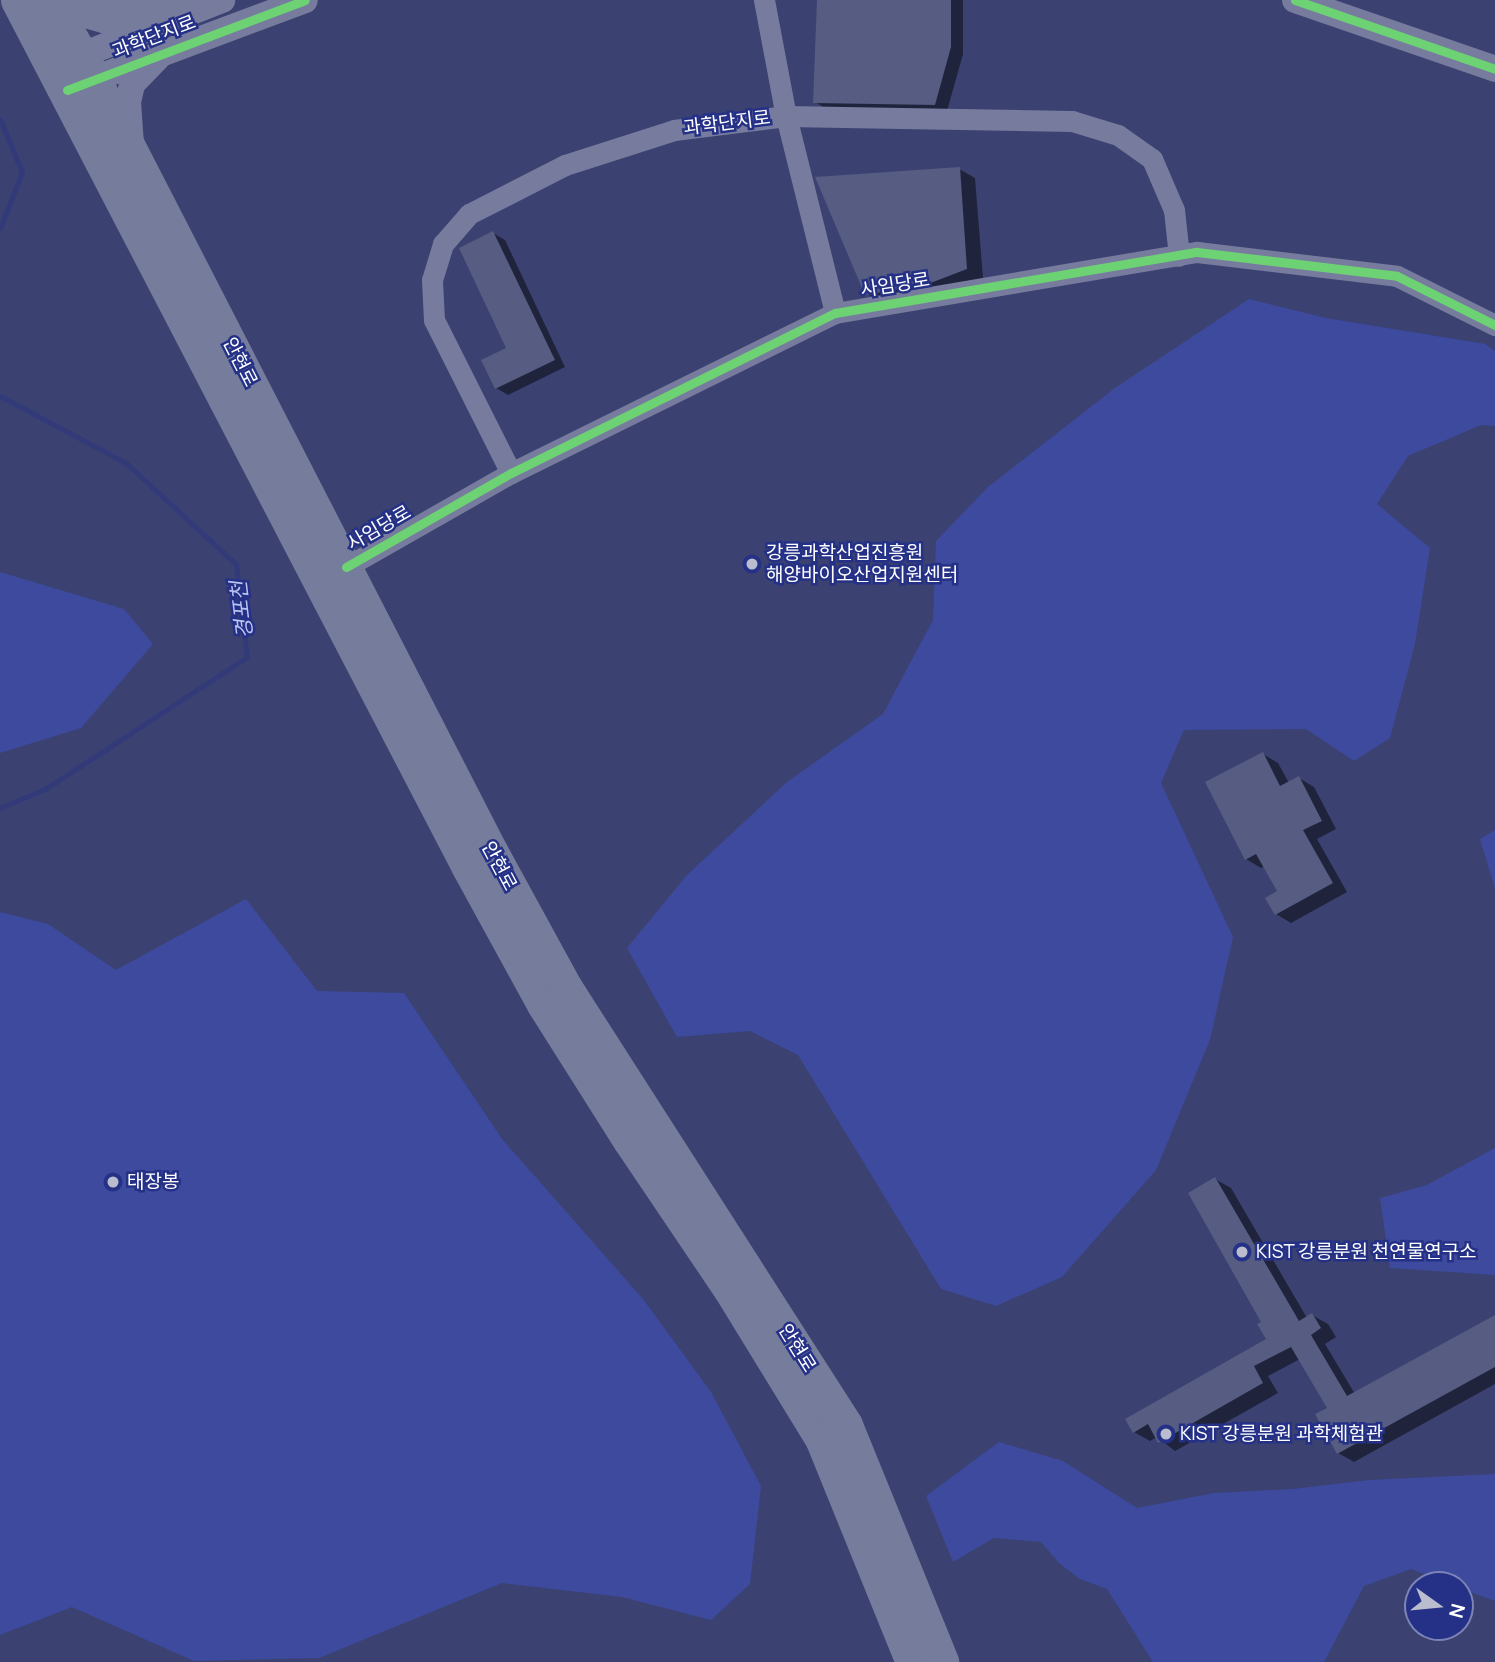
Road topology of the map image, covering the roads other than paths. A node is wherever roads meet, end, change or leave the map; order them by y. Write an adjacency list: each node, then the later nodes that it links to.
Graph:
1 (18, 0): 11 (highway)
2 (48, 0): 11 (highway)
3 (77, 0): 4 (highway)
4 (180, 0)
5 (222, 0): 11 (street, 과학단지로)
6 (305, 0): 9 (street, 과학단지로)
7 (764, 0): 12 (street, 과학단지로)
8 (1295, 0): 10 (street)
9 (165, 52): 11 (street, 과학단지로); 13 (street)
10 (1495, 69)
11 (74, 72): 13 (highway, 안현로); 18 (highway, 안현로)
12 (786, 116): 14 (street, 과학단지로); 15 (street, 과학단지로); 17 (street, 과학단지로)
13 (132, 154): 18 (highway, 안현로)
14 (1179, 256): 15 (street, 사임당로); 16 (street, 사임당로)
15 (835, 313): 17 (street, 사임당로)
16 (1495, 325)
17 (511, 473): 18 (street, 사임당로)
18 (334, 574): 19 (highway, 안현로)
19 (834, 1431): 20 (highway, 안현로); 21 (highway, 안현로)
20 (913, 1662)
21 (941, 1662)

